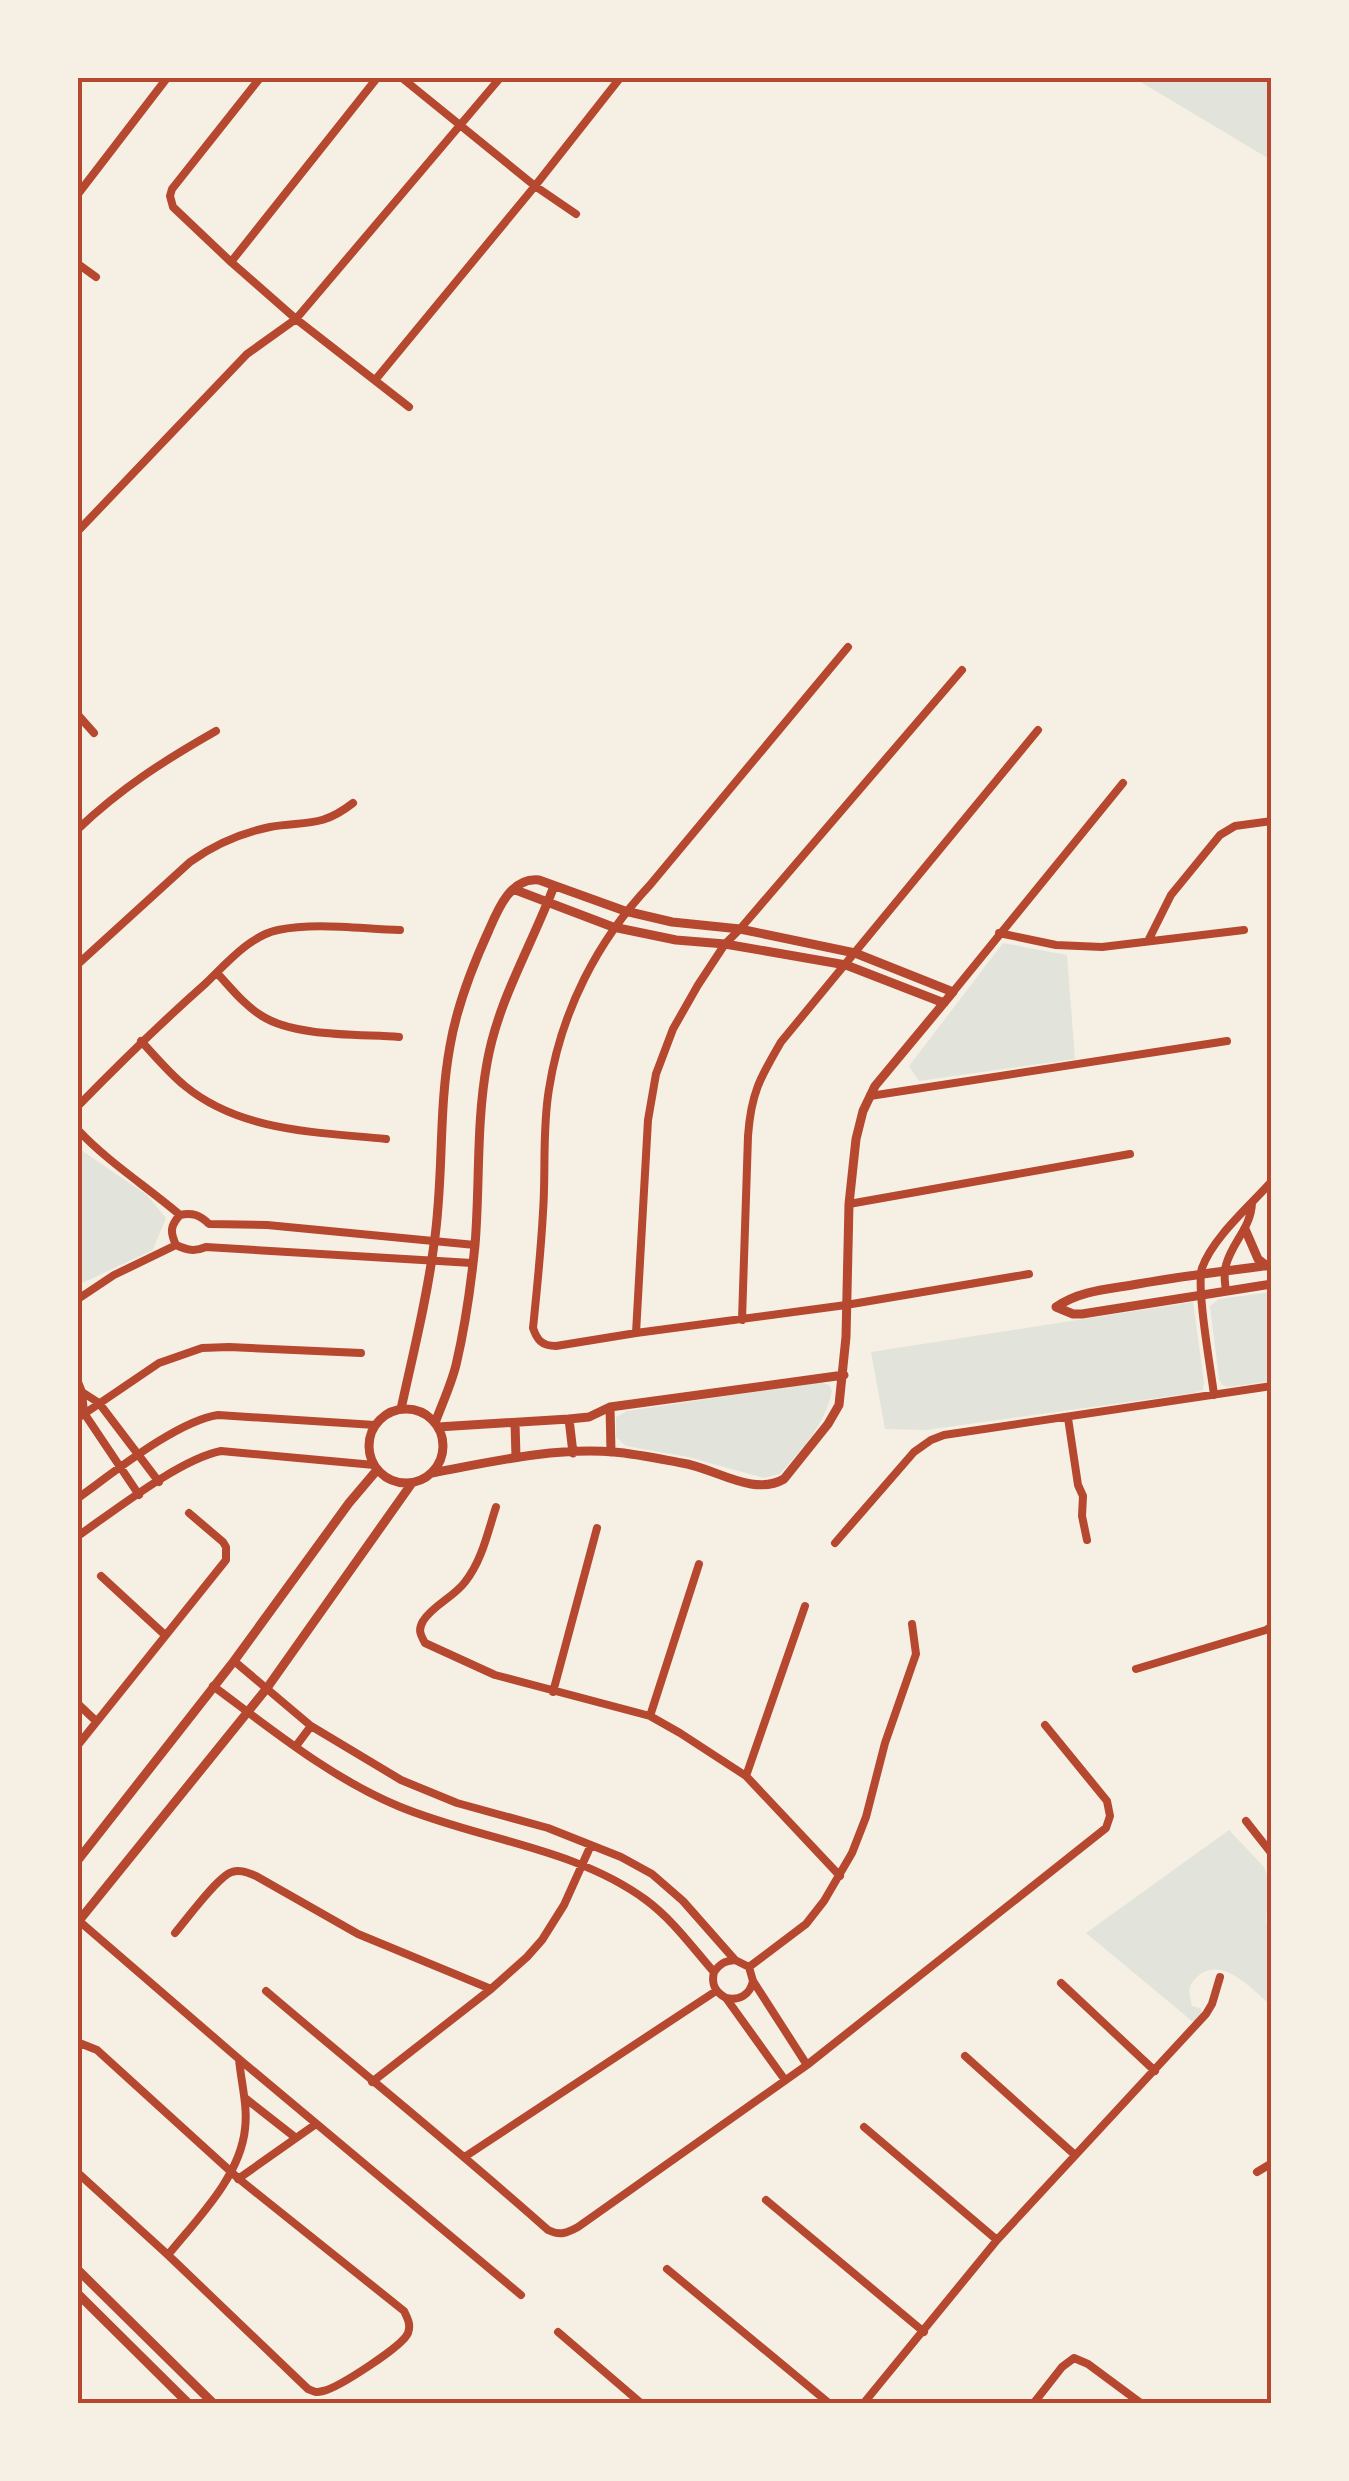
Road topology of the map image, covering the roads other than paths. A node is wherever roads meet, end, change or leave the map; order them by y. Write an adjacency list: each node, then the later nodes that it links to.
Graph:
1 (167, 78): 9 (street)
2 (260, 78): 11 (street)
3 (377, 78): 11 (street)
4 (402, 78): 7 (street)
5 (500, 78): 7 (street)
6 (620, 78): 8 (street)
7 (460, 126): 8 (street); 14 (street)
8 (535, 186): 10 (street); 15 (street)
9 (78, 194)
10 (576, 214)
11 (232, 262): 14 (street)
12 (78, 264): 13 (street)
13 (96, 278)
14 (296, 319): 15 (street); 17 (street)
15 (376, 379): 16 (street)
16 (409, 406)
17 (78, 531)
18 (848, 647): 31 (street)
19 (962, 670): 33 (street)
20 (78, 715): 23 (street)
21 (216, 730): 27 (street)
22 (1038, 730): 39 (street)
23 (94, 733)
24 (1123, 783): 36 (street)
25 (352, 804): 40 (street)
26 (1272, 821): 37 (street)
27 (78, 828)
28 (554, 886): 29 (street); 30 (street); 31 (street)
29 (513, 889): 30 (street); 60 (street)
30 (548, 902): 32 (street); 61 (street)
31 (625, 912): 32 (street); 33 (street)
32 (614, 926): 38 (street); 76 (street)
33 (740, 929): 38 (street); 39 (street)
34 (400, 930): 42 (street)
35 (1244, 930): 37 (street)
36 (999, 933): 37 (street); 43 (street)
37 (1148, 942)
38 (725, 944): 41 (street); 76 (street)
39 (854, 952): 41 (street); 43 (street)
40 (78, 964)
41 (846, 966): 44 (street); 75 (street)
42 (217, 973): 45 (street); 46 (street)
43 (953, 992): 44 (street)
44 (944, 1003): 48 (street)
45 (400, 1037)
46 (141, 1041): 49 (street); 51 (street)
47 (1226, 1041): 48 (street)
48 (868, 1096): 55 (street)
49 (78, 1106)
50 (78, 1130): 56 (street)
51 (386, 1139)
52 (1130, 1154): 55 (street)
53 (1272, 1182): 54 (street)
54 (1252, 1203): 57 (street); 69 (street)
55 (849, 1204): 74 (street)
56 (180, 1215): 58 (street); 62 (street)
57 (1245, 1230): 66 (street); 67 (street)
58 (209, 1236): 59 (street); 62 (street); 63 (street)
59 (370, 1237): 60 (street); 63 (street)
60 (435, 1240): 61 (street); 64 (street)
61 (475, 1245): 65 (street)
62 (176, 1246): 73 (street)
63 (368, 1257): 64 (street)
64 (432, 1262): 65 (street); 85 (street)
65 (472, 1263): 91 (street)
66 (1269, 1265): 67 (street)
67 (1224, 1272): 69 (street); 71 (street)
68 (1029, 1274): 74 (street)
69 (1200, 1274): 72 (street); 72 (street)
70 (1272, 1284): 71 (street)
71 (1226, 1291): 72 (street)
72 (1202, 1295): 82 (street)
73 (78, 1299)
74 (846, 1305): 75 (street); 78 (street)
75 (742, 1320): 76 (street)
76 (636, 1333)
77 (361, 1354): 83 (street)
78 (844, 1376): 84 (street); 92 (street)
79 (78, 1382): 81 (street)
80 (1272, 1386): 82 (street)
81 (82, 1392): 83 (street); 86 (street)
82 (1214, 1395): 87 (street)
83 (99, 1403): 86 (street); 94 (street)
84 (610, 1406): 88 (street); 92 (street)
85 (402, 1409): 90 (street); 91 (street)
86 (81, 1415): 96 (street)
87 (1068, 1418): 107 (street); 108 (street)
88 (569, 1420): 89 (street); 93 (street)
89 (516, 1423): 91 (street); 95 (street)
90 (375, 1425): 94 (street); 97 (street)
91 (437, 1425): 98 (street)
92 (612, 1452): 93 (street)
93 (573, 1453): 95 (street)
94 (139, 1455): 96 (street); 99 (street)
95 (516, 1457): 98 (street)
96 (122, 1467): 101 (street); 102 (street)
97 (376, 1467): 99 (street); 100 (street); 115 (street)
98 (432, 1473): 100 (street)
99 (159, 1482): 101 (street)
100 (412, 1483): 118 (street)
101 (139, 1494): 106 (street)
102 (78, 1498)
103 (496, 1506): 119 (street)
104 (189, 1513): 114 (street)
105 (598, 1528): 119 (street)
106 (78, 1536)
107 (1087, 1540)
108 (835, 1542)
109 (700, 1564): 122 (street)
110 (101, 1576): 114 (street)
111 (804, 1606): 128 (street)
112 (912, 1624): 134 (street)
113 (1270, 1631): 116 (street)
114 (164, 1635): 123 (street)
115 (234, 1661): 117 (street); 118 (street)
116 (1136, 1669)
117 (213, 1686): 121 (street); 132 (street)
118 (267, 1688): 121 (street); 125 (street)
119 (553, 1692): 122 (street)
120 (78, 1704): 123 (street)
121 (248, 1712): 127 (street); 135 (street)
122 (650, 1716): 128 (street)
123 (96, 1721): 126 (street)
124 (1045, 1725): 150 (street)
125 (311, 1726): 127 (street); 130 (street)
126 (78, 1745)
127 (296, 1746): 133 (street)
128 (746, 1776): 134 (street)
129 (1246, 1821): 131 (street)
130 (592, 1845): 133 (street); 137 (street)
131 (1272, 1854)
132 (78, 1860)
133 (581, 1864): 139 (street); 143 (street)
134 (840, 1876): 138 (street)
135 (78, 1920): 149 (street)
136 (175, 1933): 143 (street)
137 (735, 1960): 138 (street); 139 (street)
138 (749, 1968): 141 (street)
139 (714, 1972): 145 (street)
140 (1220, 1977): 151 (street)
141 (753, 1981): 146 (street); 150 (street)
142 (1061, 1983): 151 (street)
143 (492, 1988): 153 (street)
144 (266, 1991): 153 (street)
145 (716, 1991): 146 (street); 159 (street)
146 (726, 1998): 152 (street)
147 (80, 2045): 161 (street)
148 (965, 2056): 158 (street)
149 (239, 2059): 154 (street); 155 (street)
150 (807, 2065): 152 (street)
151 (1155, 2071): 158 (street)
152 (785, 2080): 159 (street)
153 (372, 2082): 159 (street)
154 (244, 2098): 157 (street); 161 (street)
155 (316, 2124): 157 (street); 172 (street)
156 (864, 2126): 167 (street)
157 (296, 2138): 164 (street)
158 (1075, 2155): 167 (street)
159 (466, 2156)
160 (1272, 2163): 162 (street)
161 (230, 2171): 164 (street); 165 (street)
162 (1257, 2172)
163 (78, 2173): 168 (street)
164 (239, 2179): 165 (street); 168 (street)
165 (226, 2184): 168 (street)
166 (766, 2200): 174 (street)
167 (998, 2240): 174 (street)
168 (168, 2255)
169 (667, 2269): 178 (street)
170 (78, 2270): 176 (street)
171 (78, 2294): 175 (street)
172 (521, 2295)
173 (558, 2332): 177 (street)
174 (924, 2332): 179 (street)
175 (189, 2404)
176 (214, 2404)
177 (642, 2404)
178 (830, 2404)
179 (863, 2404)
180 (1033, 2404): 181 (street)
181 (1142, 2404)

